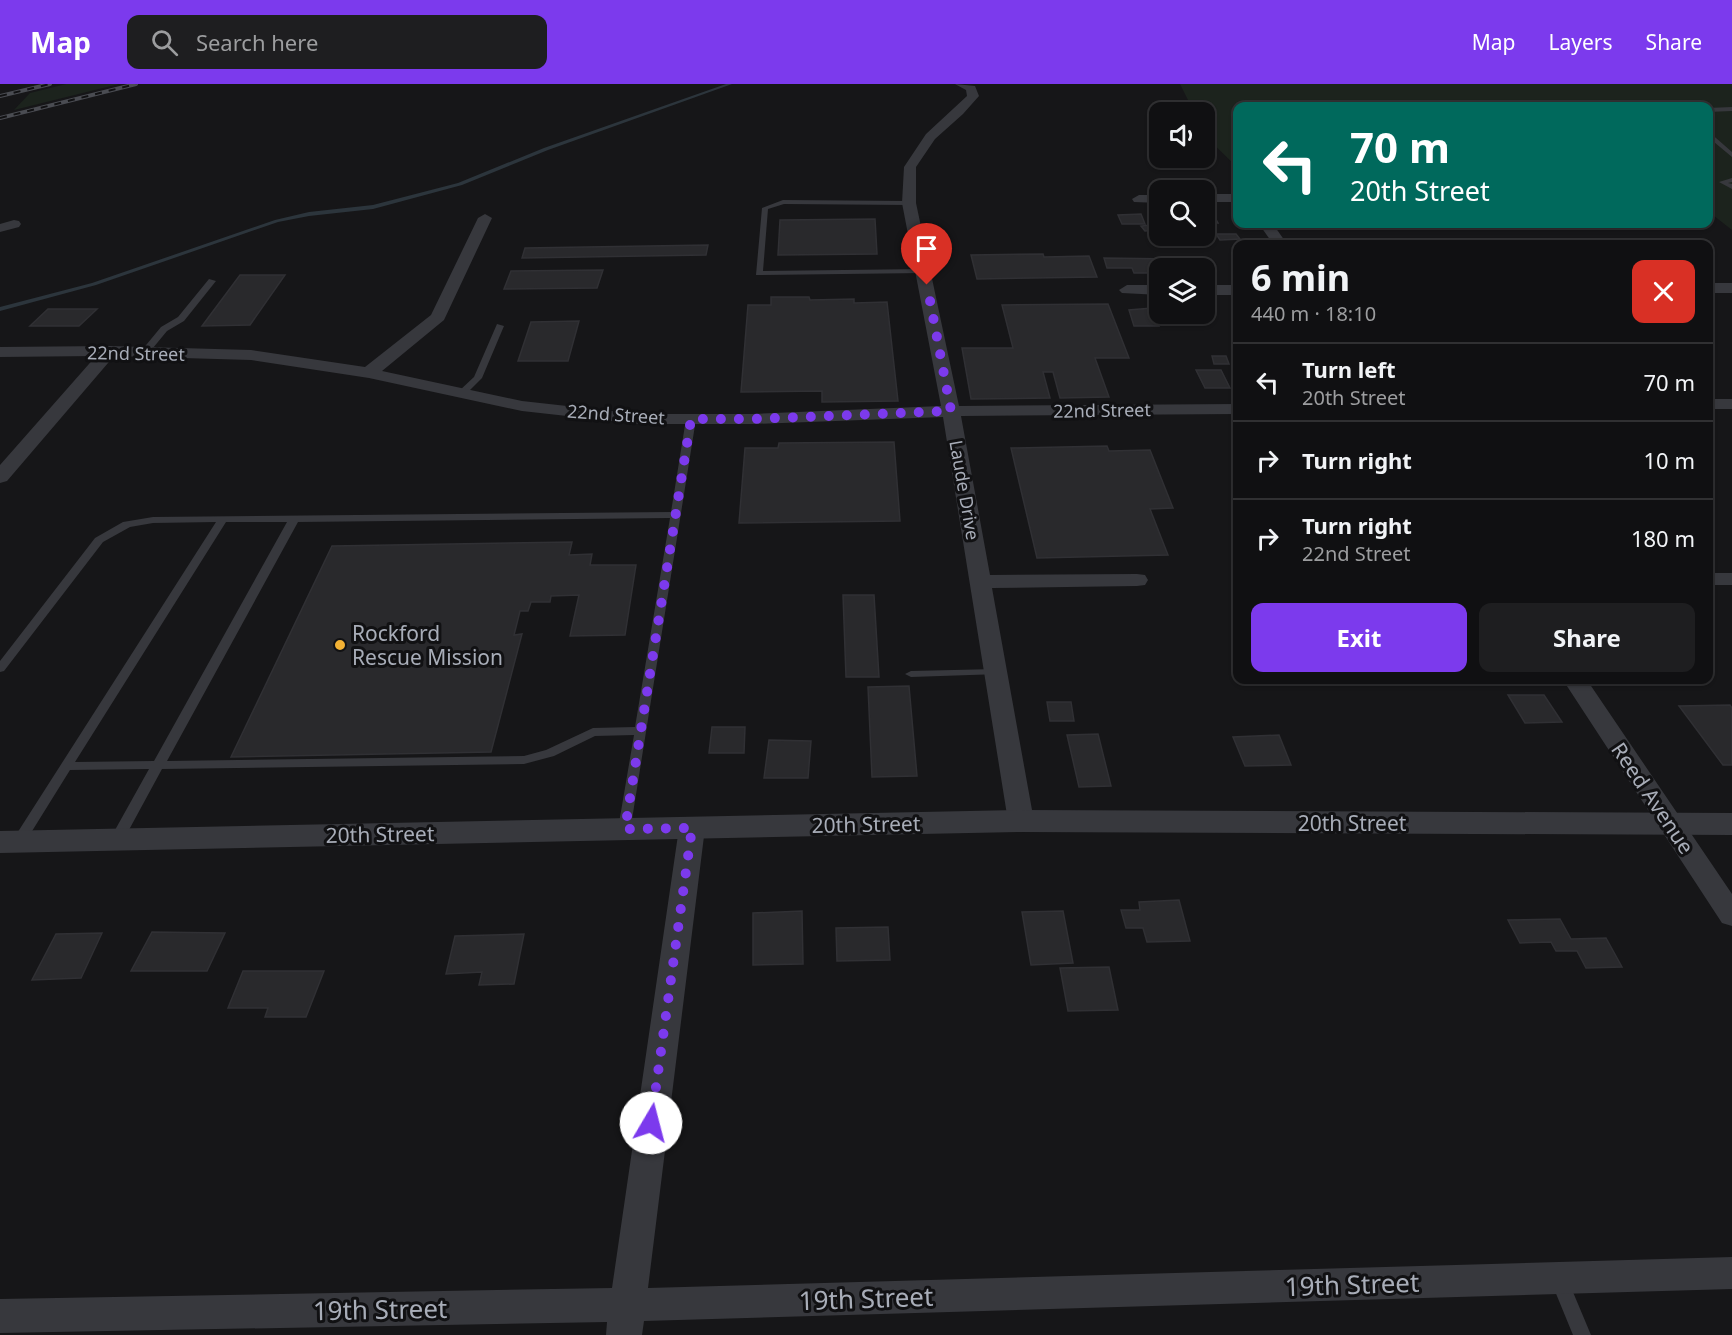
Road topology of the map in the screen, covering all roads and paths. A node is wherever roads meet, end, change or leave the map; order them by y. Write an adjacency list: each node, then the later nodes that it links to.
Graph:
1 (961, 84): 12 (street, Laude Drive)
2 (1732, 109): 3 (lane)
3 (1713, 110)
4 (1713, 138): 5 (lane)
5 (1732, 155)
6 (1732, 180): 7 (lane)
7 (1732, 187)
8 (1215, 198): 9 (street)
9 (1233, 198)
10 (1139, 199): 11 (street)
11 (1149, 199)
12 (909, 202): 16 (street, Laude Drive); 16 (lane)
13 (485, 218): 28 (street)
14 (14, 224): 15 (street)
15 (0, 228)
16 (924, 271): 33 (street, Laude Drive)
17 (212, 281): 27 (lane)
18 (1713, 288): 19 (street)
19 (1732, 288)
20 (1127, 290): 21 (street)
21 (1149, 290)
22 (1215, 290): 23 (street)
23 (1233, 290)
24 (500, 326): 29 (lane)
25 (109, 351): 26 (street, 22nd Street); 27 (street, 22nd Street); 35 (street)
26 (0, 352)
27 (145, 352): 28 (street, 22nd Street)
28 (369, 373): 29 (street, 22nd Street)
29 (462, 393): 34 (street, 22nd Street)
30 (1713, 404): 31 (street)
31 (1732, 404)
32 (1233, 409): 33 (street, 22nd Street)
33 (951, 411): 34 (street, 22nd Street); 42 (street, Laude Drive)
34 (691, 419): 36 (lane)
35 (0, 477)
36 (676, 515): 38 (lane); 47 (lane)
37 (223, 519): 38 (lane); 43 (lane); 49 (lane)
38 (294, 519): 48 (lane)
39 (1713, 579): 40 (street)
40 (1732, 579)
41 (1137, 580): 42 (street)
42 (981, 582): 44 (street, Laude Drive)
43 (0, 669)
44 (996, 672): 45 (lane); 50 (street, Laude Drive)
45 (911, 674)
46 (1578, 684): 52 (street, Reed Avenue)
47 (641, 731): 48 (lane); 54 (lane)
48 (158, 765): 49 (lane); 55 (lane)
49 (66, 766): 56 (lane)
50 (1021, 821): 52 (street, 20th Street); 53 (street, 20th Street)
51 (1732, 824): 52 (street, 20th Street)
52 (1671, 825): 57 (street, Reed Avenue)
53 (692, 828): 54 (street, 20th Street); 61 (street)
54 (625, 829): 55 (street, 20th Street)
55 (117, 839): 56 (street, 20th Street)
56 (9, 842)
57 (1732, 916)
58 (1732, 1273): 59 (street, 19th Street)
59 (1558, 1278): 61 (street, 19th Street); 62 (lane)
60 (0, 1316): 61 (street, 19th Street)
61 (625, 1320)
62 (1582, 1335)

